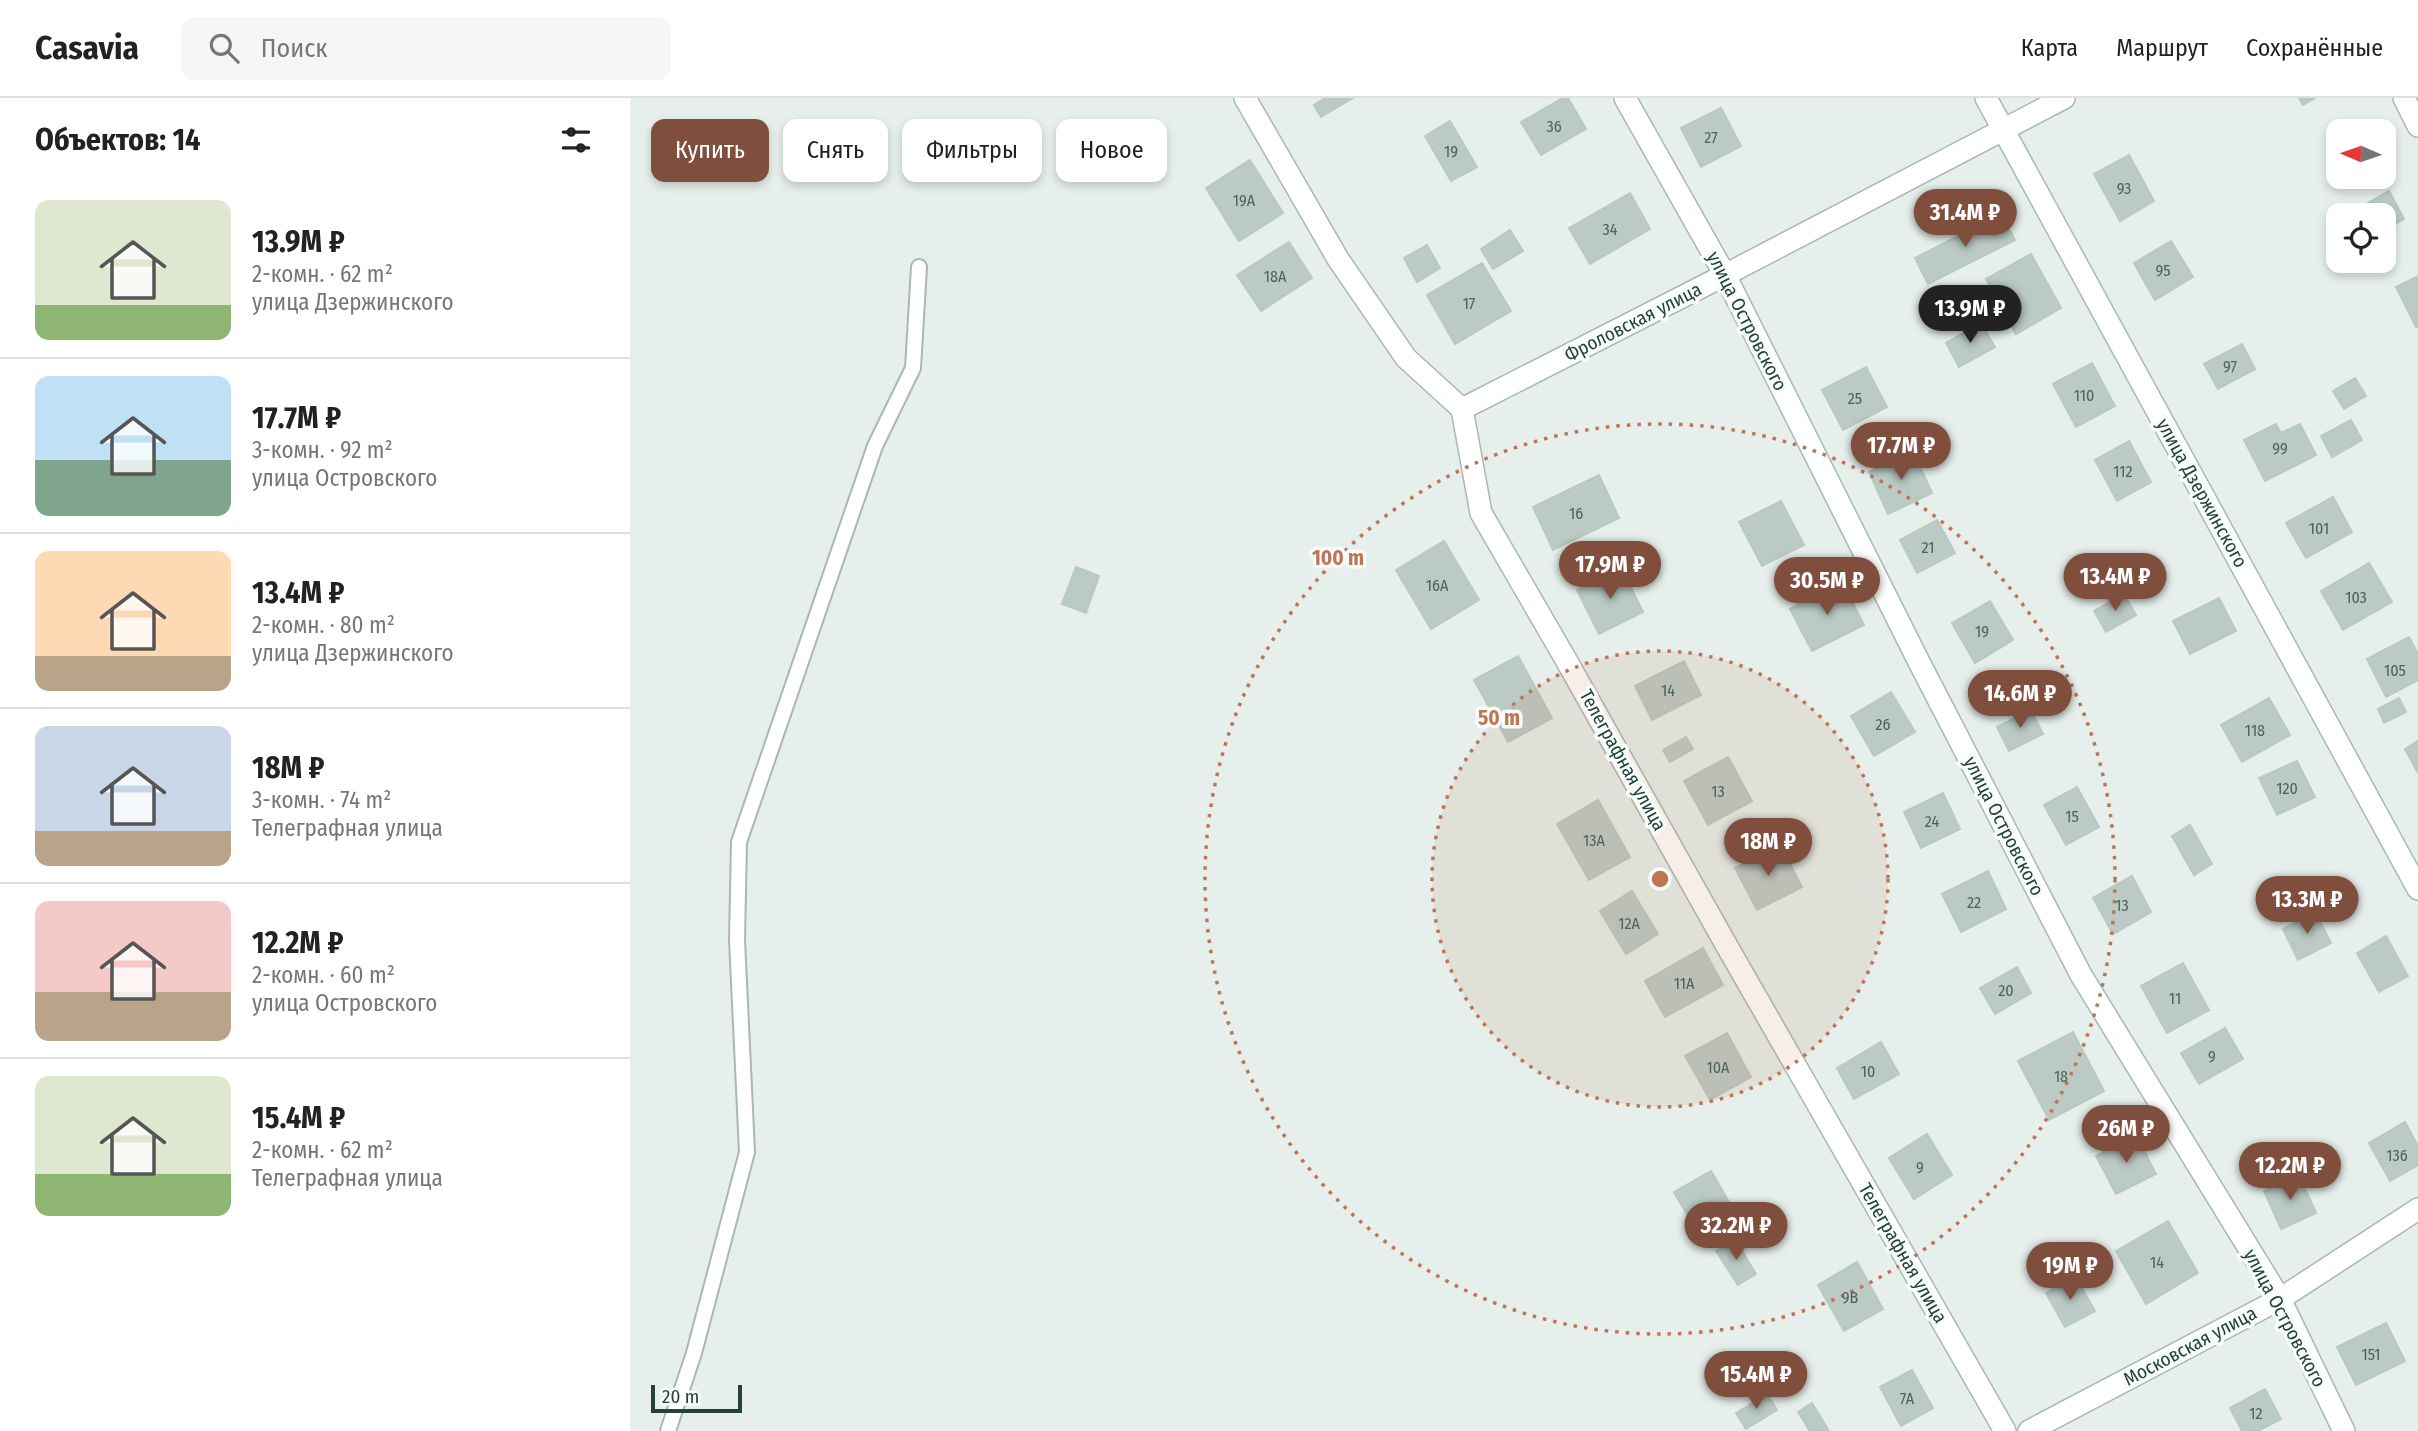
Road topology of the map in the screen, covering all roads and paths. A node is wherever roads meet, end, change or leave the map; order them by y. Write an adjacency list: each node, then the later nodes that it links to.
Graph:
1 (1245, 98): 10 (street)
2 (1625, 98): 9 (street, улица Островского)
3 (1986, 98): 7 (street, улица Дзержинского)
4 (2064, 98): 7 (street, Фроловская улица)
5 (2404, 98): 6 (street)
6 (2418, 126)
7 (2003, 130): 9 (street, Фроловская улица); 11 (street, улица Дзержинского)
8 (919, 267): 14 (lane)
9 (1725, 275): 10 (street, Фроловская улица); 13 (street, улица Островского)
10 (1462, 409): 15 (street, Телеграфная улица)
11 (2418, 889)
12 (2418, 1209): 13 (street, Московская улица)
13 (2280, 1299): 16 (street, Московская улица); 17 (street, улица Островского)
14 (668, 1431)
15 (2005, 1431)
16 (2029, 1431)
17 (2344, 1431)

